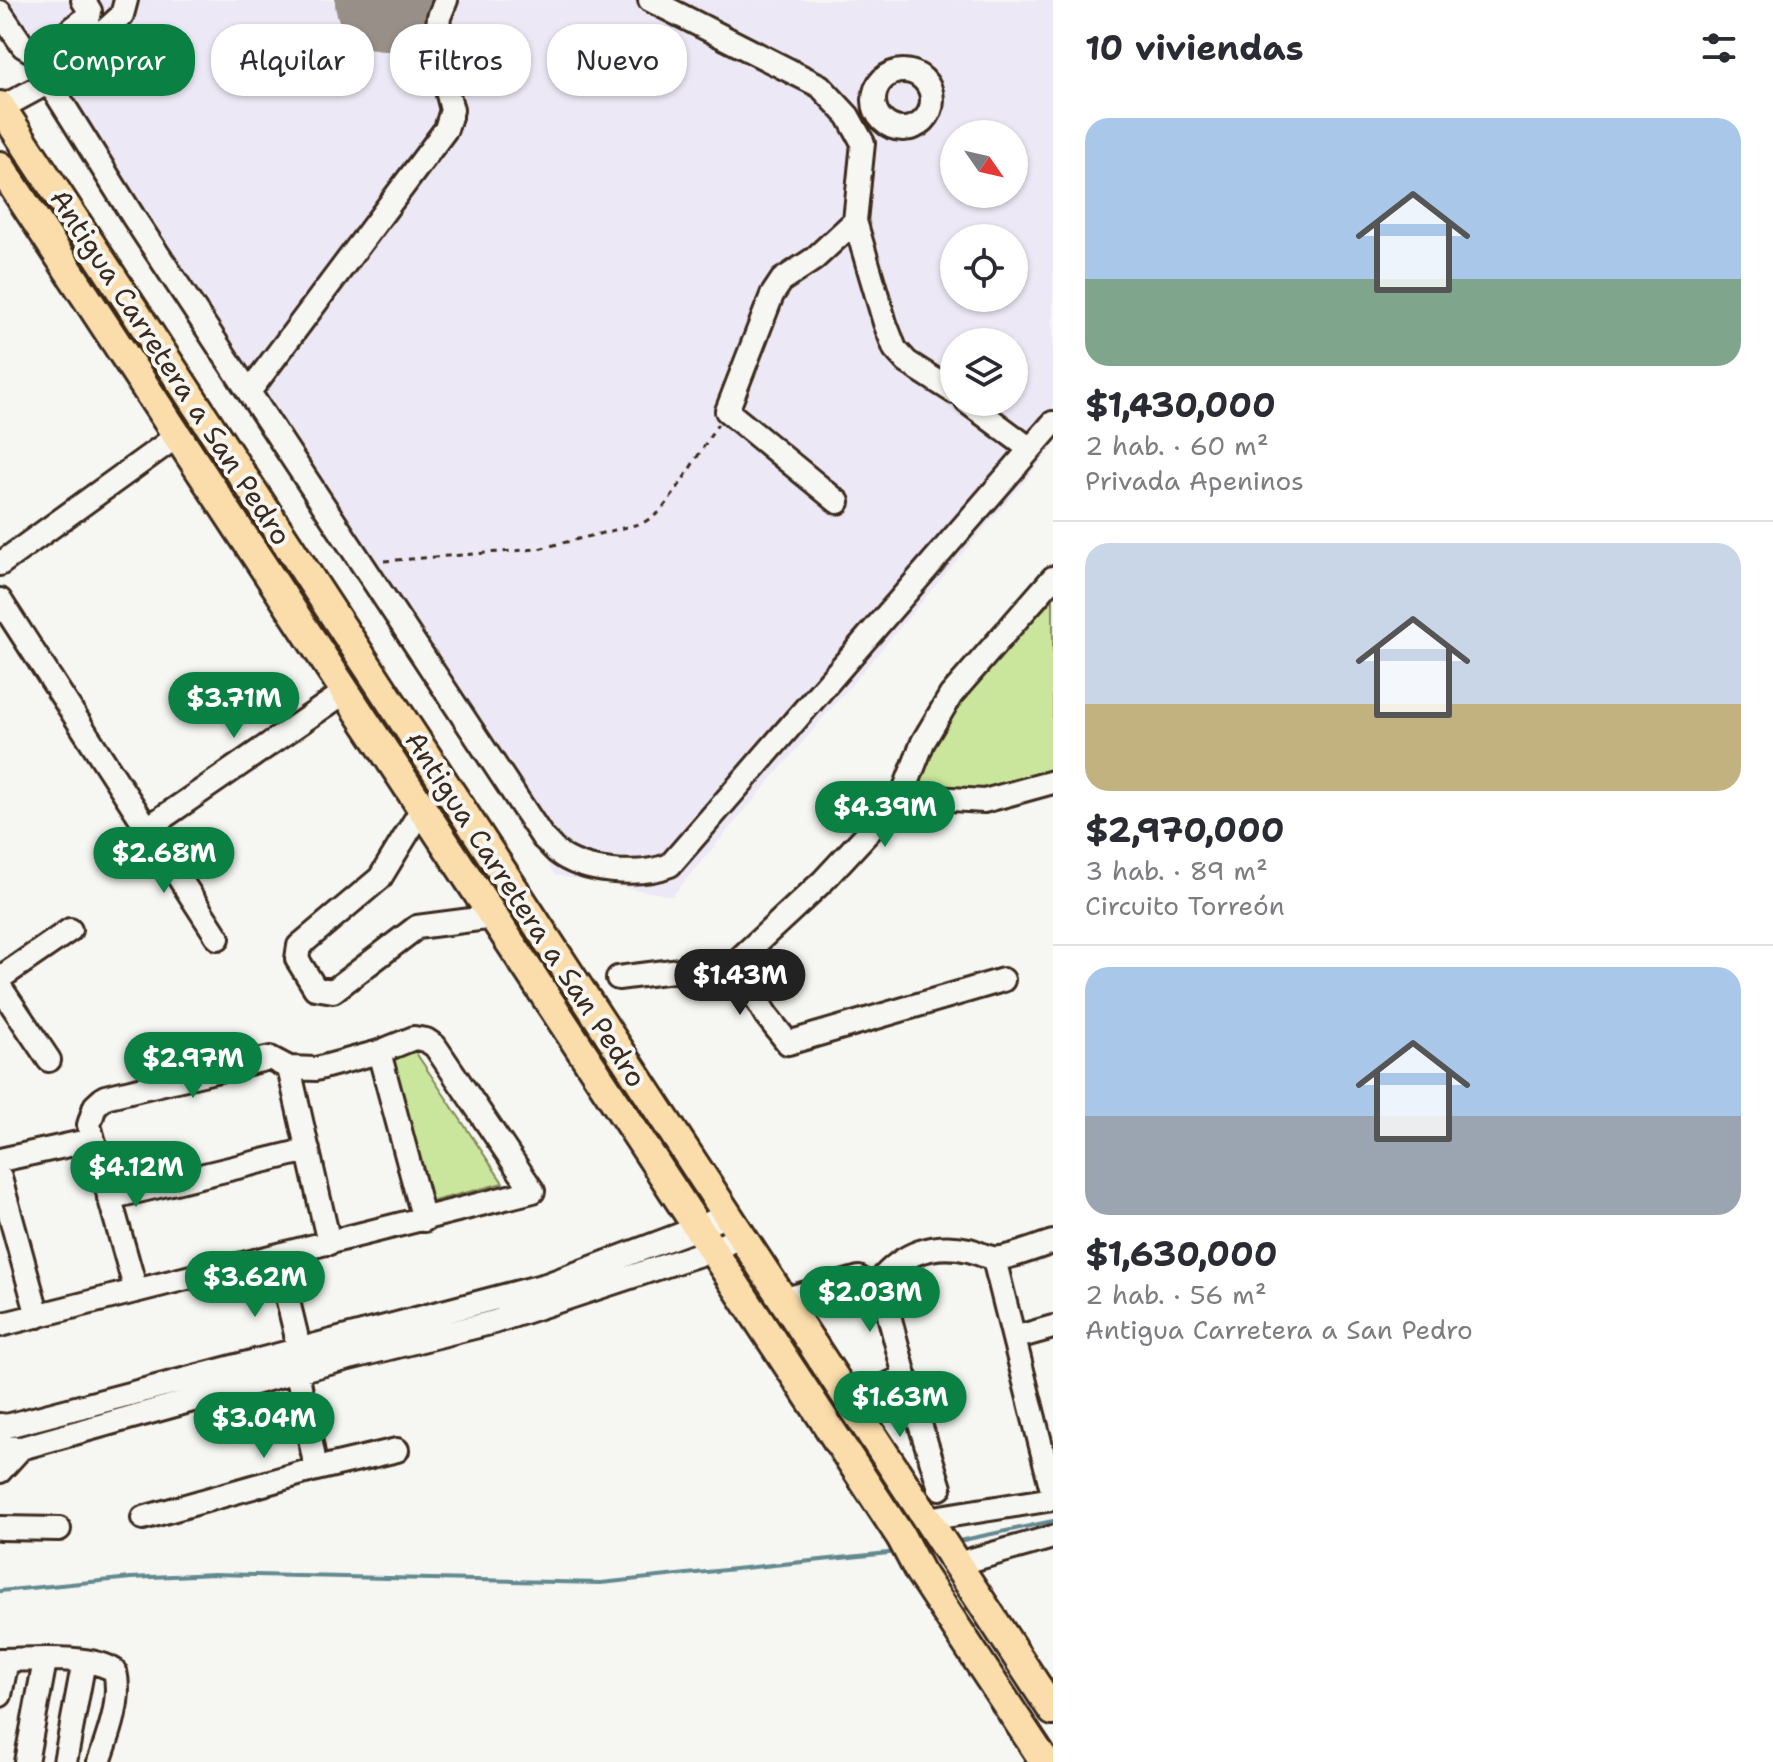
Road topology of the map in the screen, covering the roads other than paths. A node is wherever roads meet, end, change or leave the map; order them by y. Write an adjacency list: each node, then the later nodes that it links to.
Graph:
1 (83, 0): 5 (street)
2 (126, 0): 6 (street)
3 (446, 0): 19 (street)
4 (650, 0): 7 (street)
5 (0, 12)
6 (112, 24)
7 (820, 86): 8 (street); 12 (street)
8 (877, 86): 13 (street); 13 (street)
9 (24, 95): 11 (street)
10 (58, 96): 19 (street)
11 (1, 107): 17 (main road, Antigua Carretera a San Pedro)
12 (848, 116): 13 (street); 14 (street)
13 (885, 123): 14 (street)
14 (863, 143): 16 (street)
15 (4, 181): 17 (main road); 22 (main road, Antigua Carretera a San Pedro)
16 (855, 221): 18 (street); 24 (street)
17 (116, 284): 50 (main road, Antigua Carretera a San Pedro)
18 (940, 383)
19 (249, 392): 23 (street)
20 (986, 416): 23 (street)
21 (1053, 423): 23 (street)
22 (177, 436): 25 (street); 28 (main road, Antigua Carretera a San Pedro)
23 (1030, 449)
24 (838, 502)
25 (0, 564)
26 (1053, 578): 30 (street)
27 (0, 600): 32 (street)
28 (345, 692): 31 (main road, Antigua Carretera a San Pedro); 32 (street)
29 (1053, 782): 30 (street)
30 (902, 796): 36 (street)
31 (422, 809): 33 (main road, Antigua Carretera a San Pedro); 33 (street)
32 (149, 827): 35 (street)
33 (494, 917): 51 (main road, Antigua Carretera a San Pedro)
34 (70, 930): 37 (street)
35 (218, 938)
36 (735, 963): 38 (street); 39 (street)
37 (0, 978)
38 (618, 978)
39 (1003, 980)
40 (0, 987): 42 (street)
41 (379, 1052): 43 (street); 49 (street); 49 (street)
42 (49, 1060)
43 (279, 1063): 44 (street); 45 (street)
44 (92, 1140): 46 (street); 48 (street)
45 (308, 1150): 48 (street); 53 (street)
46 (0, 1160)
47 (0, 1178): 59 (street)
48 (109, 1198): 57 (street)
49 (424, 1220): 53 (street)
50 (734, 1226): 51 (street); 58 (main road, Antigua Carretera a San Pedro)
51 (705, 1239): 63 (street); 87 (main road, Antigua Carretera a San Pedro)
52 (1053, 1242): 55 (street)
53 (329, 1243): 54 (street)
54 (270, 1258): 57 (street); 63 (street)
55 (994, 1259): 56 (street); 62 (street)
56 (870, 1279): 58 (street); 64 (street)
57 (136, 1291): 59 (street)
58 (782, 1300): 65 (main road, Antigua Carretera a San Pedro)
59 (38, 1316): 60 (street)
60 (0, 1325)
61 (1053, 1327): 62 (street)
62 (1014, 1338): 66 (street)
63 (296, 1361): 67 (street); 69 (street)
64 (905, 1376): 65 (street); 71 (street)
65 (851, 1403): 74 (main road, Antigua Carretera a San Pedro)
66 (1044, 1417): 72 (street)
67 (7, 1436): 70 (street)
68 (397, 1450): 69 (street)
69 (316, 1469): 73 (street)
70 (0, 1471)
71 (940, 1488)
72 (1053, 1496): 74 (street)
73 (143, 1518)
74 (933, 1527): 78 (main road, Antigua Carretera a San Pedro)
75 (0, 1528): 76 (street)
76 (59, 1529)
77 (1053, 1537): 78 (street)
78 (955, 1562): 83 (main road, Antigua Carretera a San Pedro)
79 (4, 1660): 80 (street); 82 (street)
80 (45, 1661): 81 (street); 84 (street)
81 (84, 1661): 85 (street); 86 (street)
82 (0, 1695)
83 (1050, 1700)
84 (26, 1762)
85 (65, 1762)
86 (99, 1762)
87 (1045, 1762)

